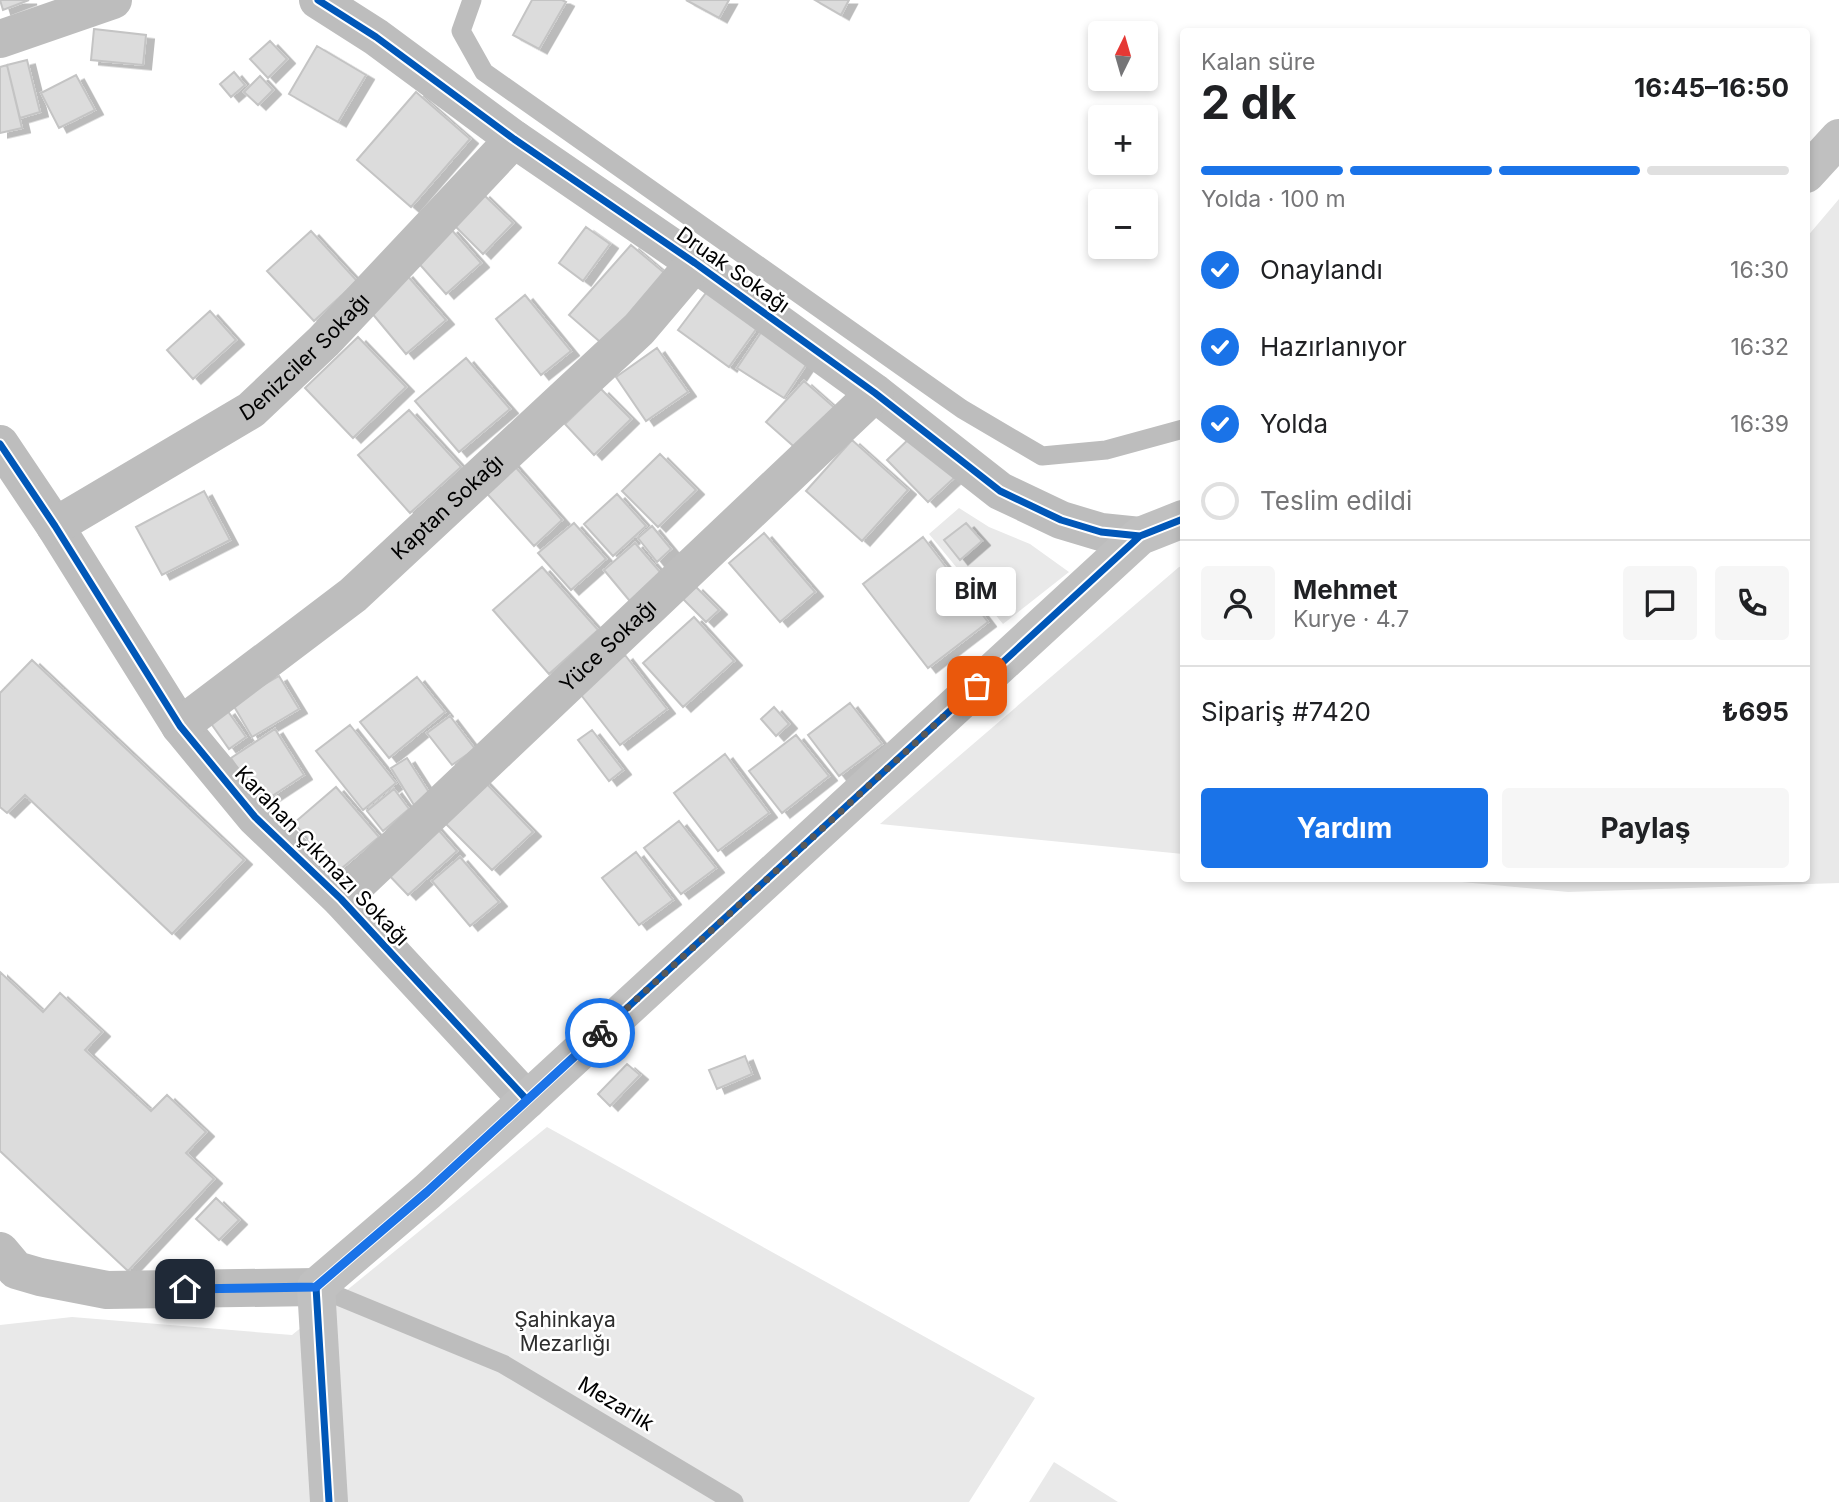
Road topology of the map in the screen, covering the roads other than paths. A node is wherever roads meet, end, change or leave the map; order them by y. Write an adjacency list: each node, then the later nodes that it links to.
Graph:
1 (113, 0): 4 (street)
2 (318, 0): 6 (street, Druak Sokağı)
3 (472, 0): 10 (lane)
4 (0, 39)
5 (1839, 138): 7 (street)
6 (514, 139): 8 (street, Druak Sokağı); 13 (street, Denizciler Sokağı)
7 (1810, 170)
8 (695, 264): 9 (street, Druak Sokağı); 15 (street, Kaptan Sokağı)
9 (875, 393): 14 (street, Druak Sokağı); 16 (street, Yüce Sokağı)
10 (1180, 430)
11 (0, 444): 13 (street, Karahan Çıkmazı Sokağı)
12 (1180, 520): 14 (street)
13 (55, 526): 15 (street, Karahan Çıkmazı Sokağı)
14 (1140, 536): 17 (street)
15 (180, 726): 16 (street, Karahan Çıkmazı Sokağı)
16 (341, 900): 17 (street, Karahan Çıkmazı Sokağı)
17 (527, 1100): 19 (street)
18 (5, 1263): 19 (street)
19 (316, 1287): 20 (street); 21 (lane, Mezarlık)
20 (329, 1502)
21 (734, 1502)

